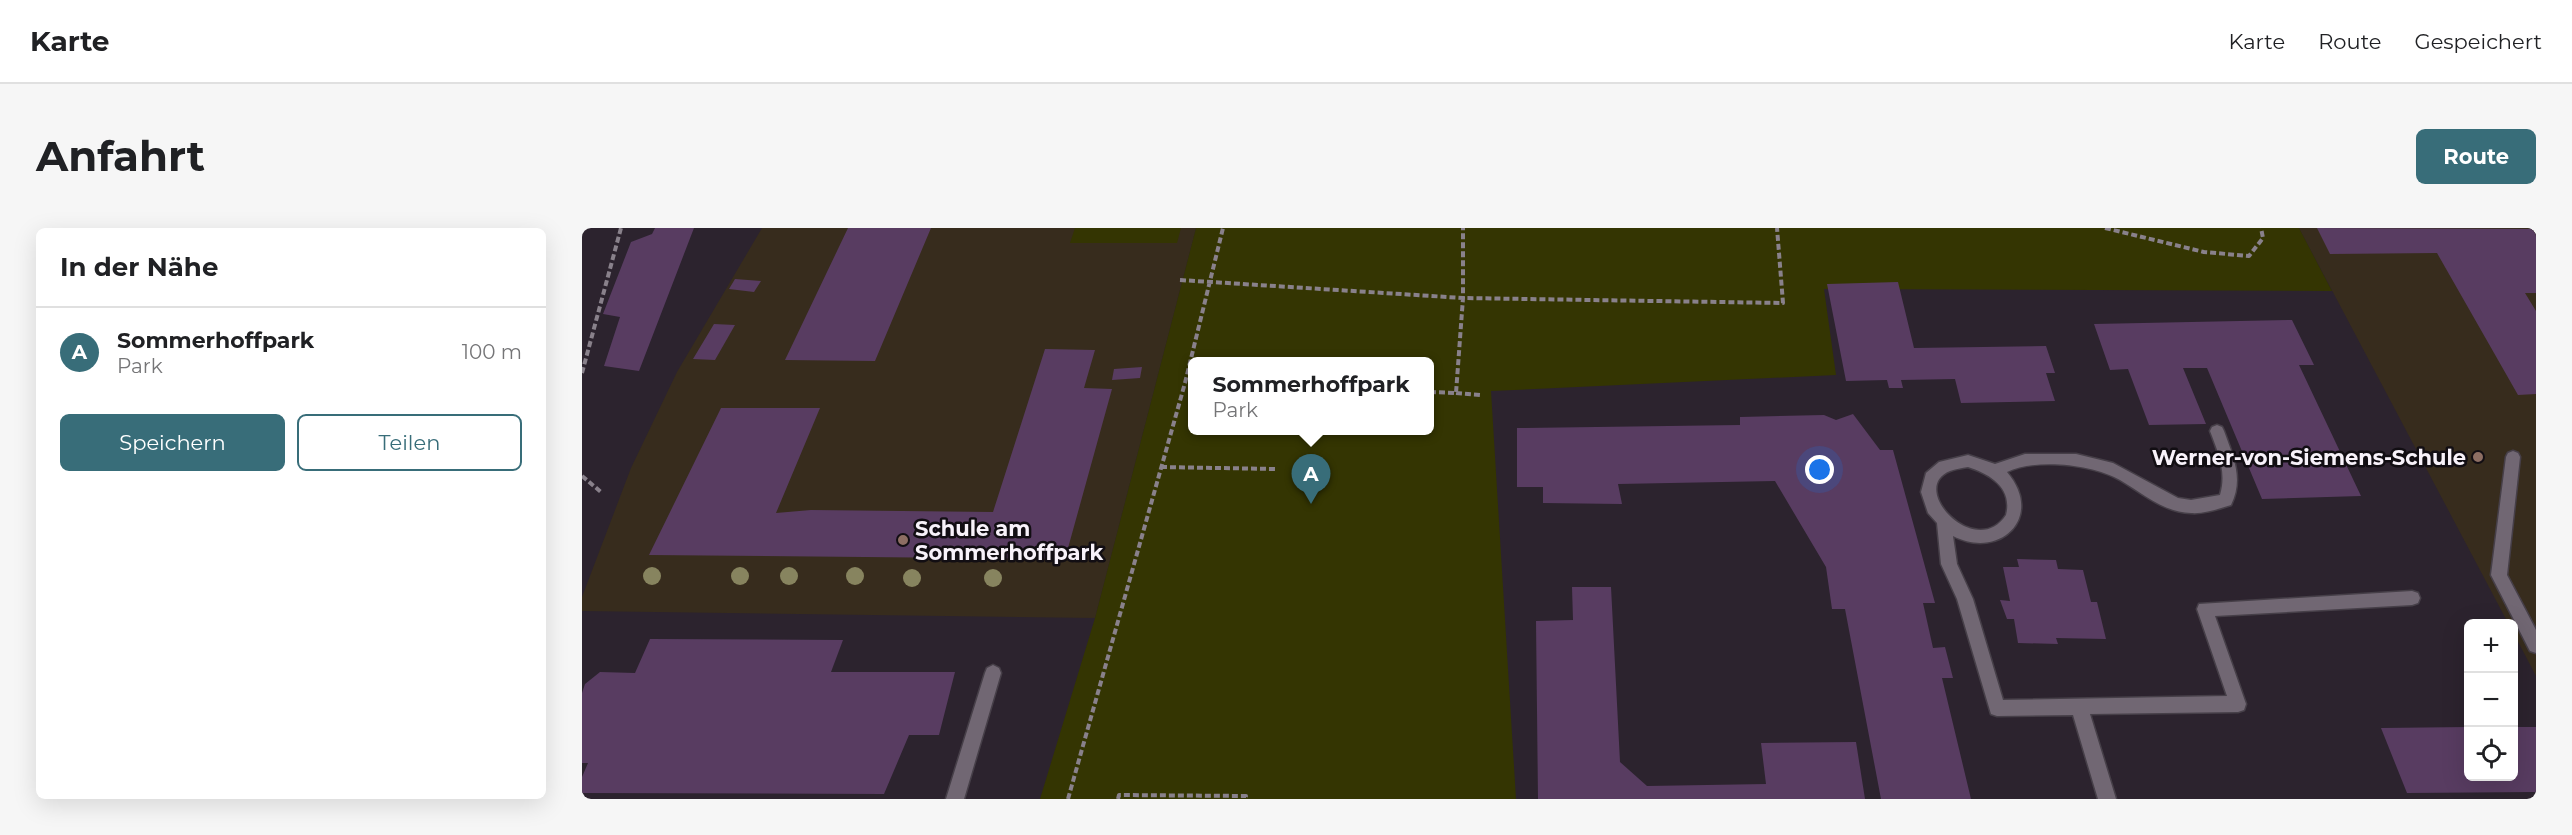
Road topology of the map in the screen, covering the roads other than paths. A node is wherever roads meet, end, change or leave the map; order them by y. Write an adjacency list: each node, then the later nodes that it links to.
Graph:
1 (2217, 431): 3 (lane)
2 (2513, 457): 6 (lane)
3 (1995, 471): 4 (lane); 4 (lane)
4 (1944, 522): 8 (lane)
5 (2412, 598): 8 (lane)
6 (2536, 646)
7 (993, 673): 9 (lane)
8 (2079, 706): 10 (lane)
9 (955, 799)
10 (2108, 799)

